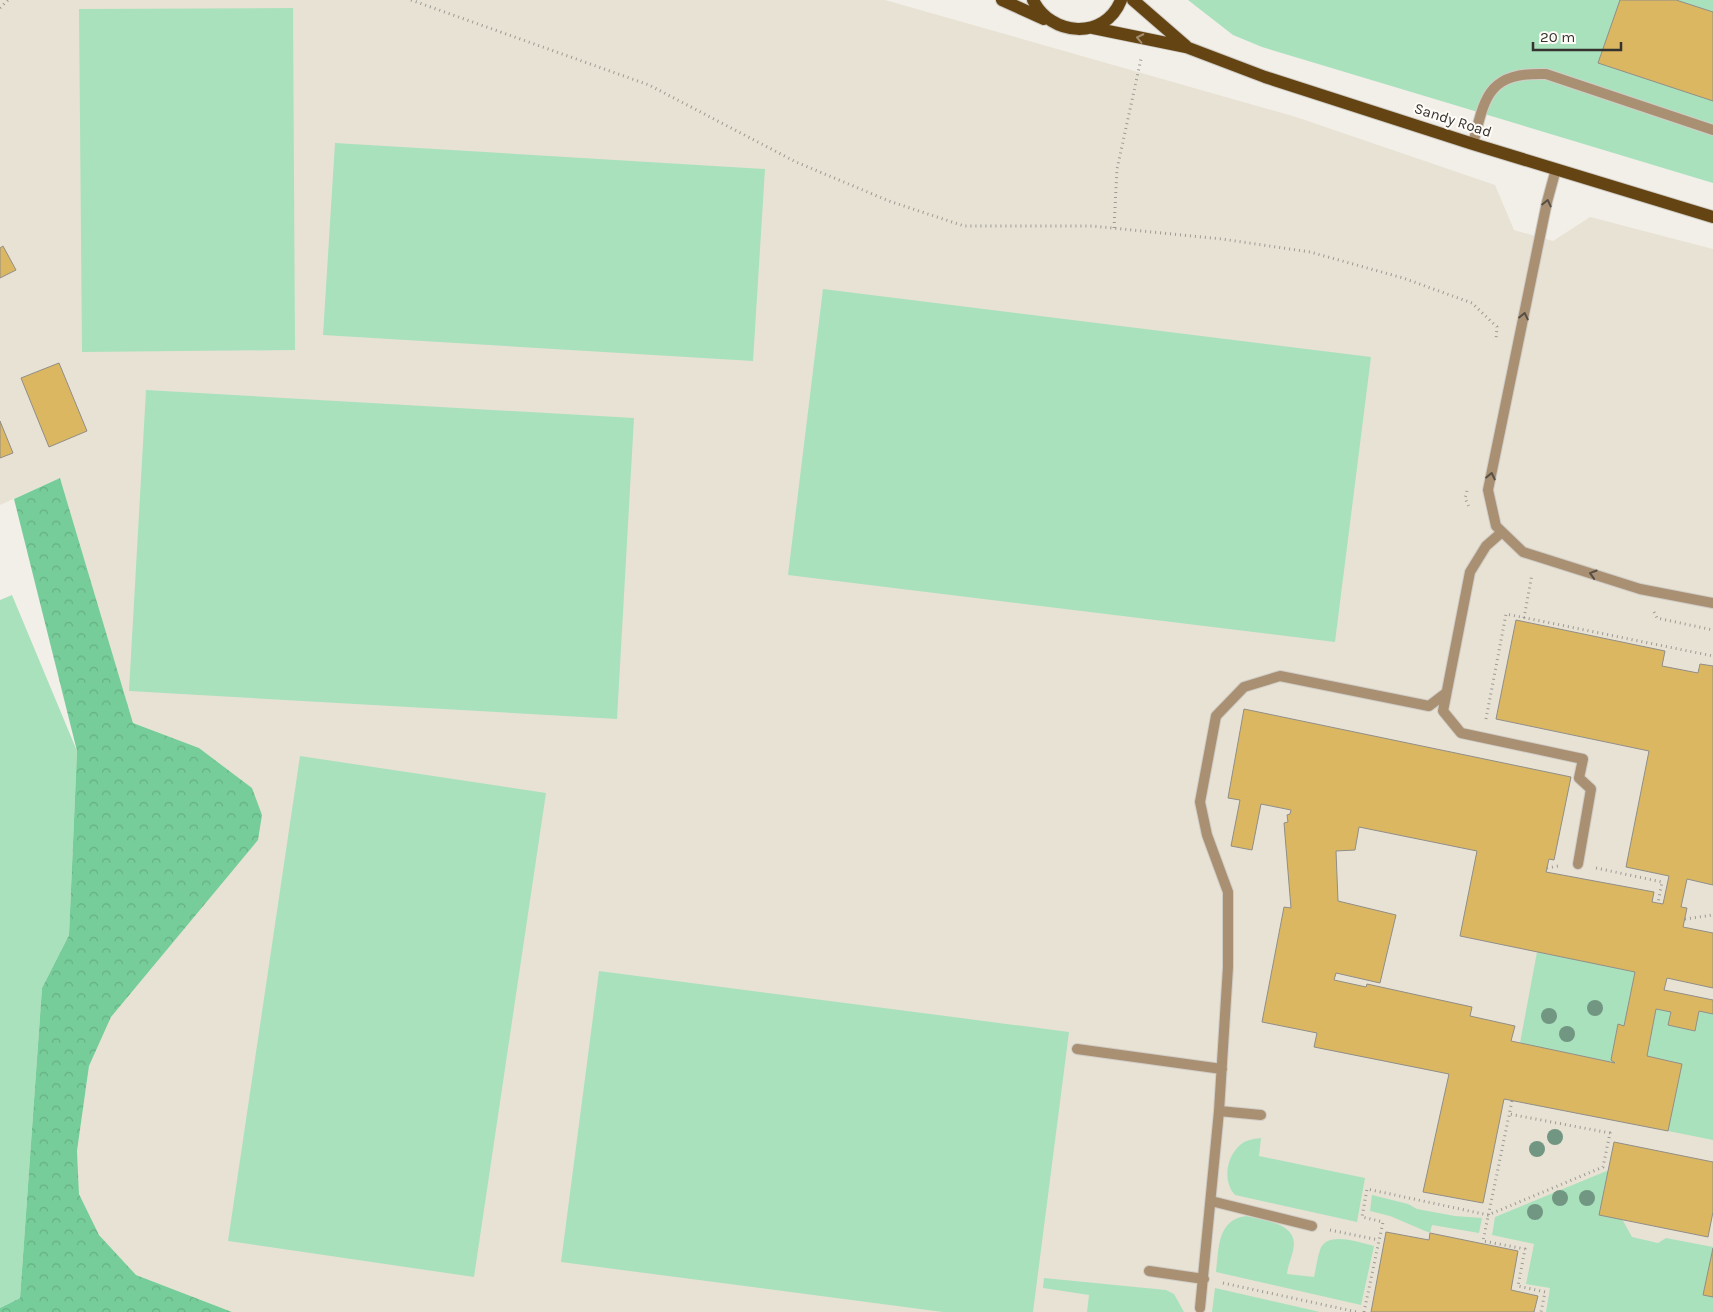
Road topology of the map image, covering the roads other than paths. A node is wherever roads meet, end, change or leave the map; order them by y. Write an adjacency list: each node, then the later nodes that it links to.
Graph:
1 (1002, 0): 5 (main road)
2 (1033, 0): 5 (main road)
3 (1120, 0): 6 (main road)
4 (1133, 0): 7 (main road, Sandy Road)
5 (1048, 20): 6 (main road, Sandy Road)
6 (1093, 28): 7 (main road, Sandy Road, one-way to 6)
7 (1186, 47): 9 (main road, Sandy Road)
8 (1713, 130): 9 (lane)
9 (1472, 144): 10 (main road, Sandy Road)
10 (1556, 169): 11 (main road, Sandy Road); 12 (lane, one-way to 10)
11 (1713, 217)
12 (1502, 532): 13 (lane, one-way to 12); 14 (lane)
13 (1713, 603)
14 (1446, 693): 15 (lane); 17 (lane)
15 (1578, 864)
16 (1077, 1050): 17 (lane)
17 (1222, 1069): 18 (lane)
18 (1220, 1111): 19 (lane); 20 (lane)
19 (1261, 1115)
20 (1211, 1201): 21 (lane); 23 (lane)
21 (1312, 1226)
22 (1149, 1271): 23 (lane)
23 (1204, 1279): 24 (lane)
24 (1200, 1308)

